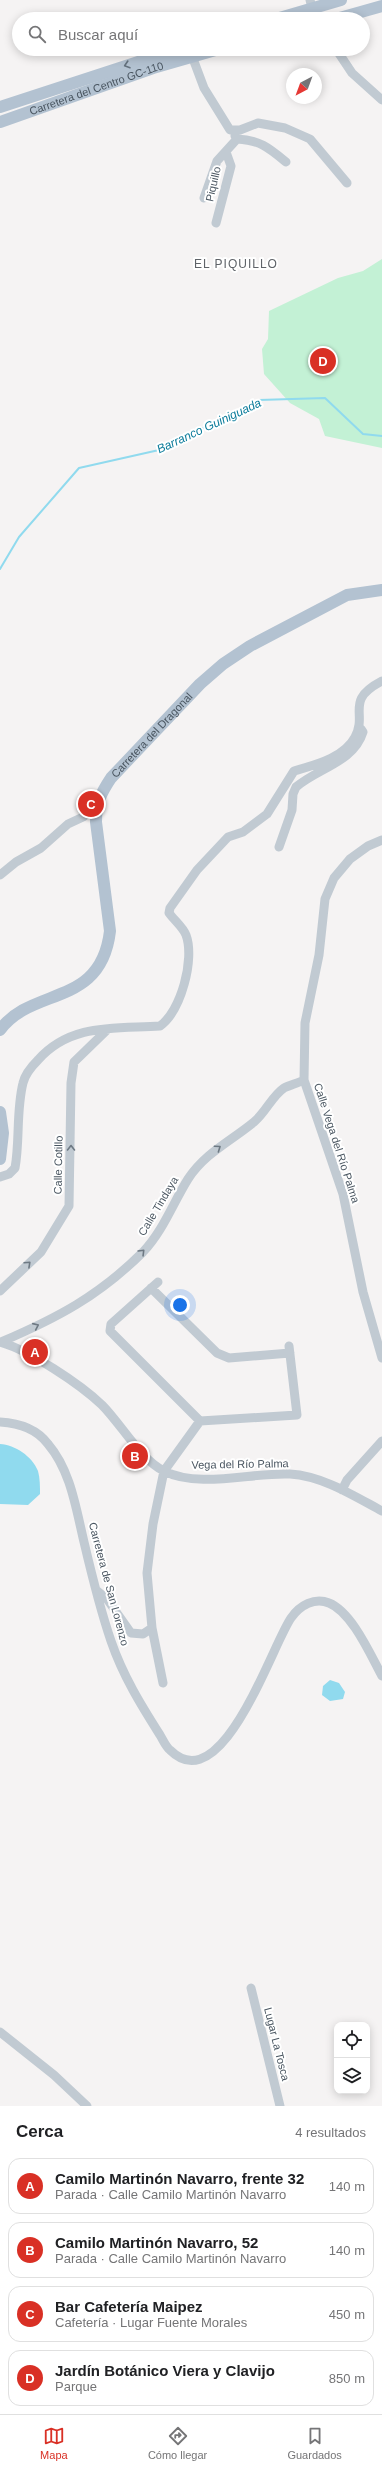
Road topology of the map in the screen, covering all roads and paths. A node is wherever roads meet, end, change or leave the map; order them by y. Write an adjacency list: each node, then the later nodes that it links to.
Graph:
1 (341, 0): 2 (main road)
2 (311, 4): 4 (main road)
3 (382, 6): 5 (main road)
4 (292, 12)
5 (361, 12)
6 (157, 56): 10 (main road, one-way to 10)
7 (192, 56): 11 (main road, Carretera del Centro GC-110); 12 (street)
8 (341, 56): 9 (street)
9 (382, 100)
10 (0, 107)
11 (0, 122)
12 (230, 130): 13 (street); 16 (street)
13 (237, 139): 14 (street); 15 (street)
14 (226, 152): 17 (street); 18 (street, Piquillo)
15 (286, 162)
16 (347, 183)
17 (204, 198)
18 (216, 223)
19 (382, 590): 22 (main road, Carretera del Dragonal)
20 (382, 681): 21 (street)
21 (359, 724): 24 (street); 26 (street)
22 (96, 806): 25 (street); 27 (main road, Carretera del Dragonal)
23 (382, 840): 28 (street, Calle Vega del Río Palma)
24 (279, 847)
25 (0, 875)
26 (108, 1029): 31 (street); 34 (street, Calle Cotillo, one-way to 26)
27 (0, 1030)
28 (304, 1080): 35 (street, Calle Tindaya, one-way to 28); 36 (street, Calle Vega del Río Palma)
29 (0, 1112): 30 (main road)
30 (0, 1160)
31 (0, 1177)
32 (158, 1282): 33 (street)
33 (151, 1288): 37 (street); 37 (street)
34 (0, 1291)
35 (0, 1342): 40 (street)
36 (382, 1358)
37 (200, 1421): 40 (street)
38 (0, 1422): 43 (street, Carretera de San Lorenzo)
39 (382, 1441): 41 (street)
40 (164, 1471): 41 (street, Vega del Río Palma); 44 (street)
41 (342, 1490): 42 (street, Vega del Río Palma)
42 (382, 1511)
43 (96, 1590): 44 (street); 45 (street, Carretera de San Lorenzo)
44 (152, 1628): 46 (street)
45 (382, 1676)
46 (162, 1682)
47 (251, 1988): 50 (street, Lugar La Tosca)
48 (0, 2032): 49 (street)
49 (87, 2106)
50 (280, 2106)

